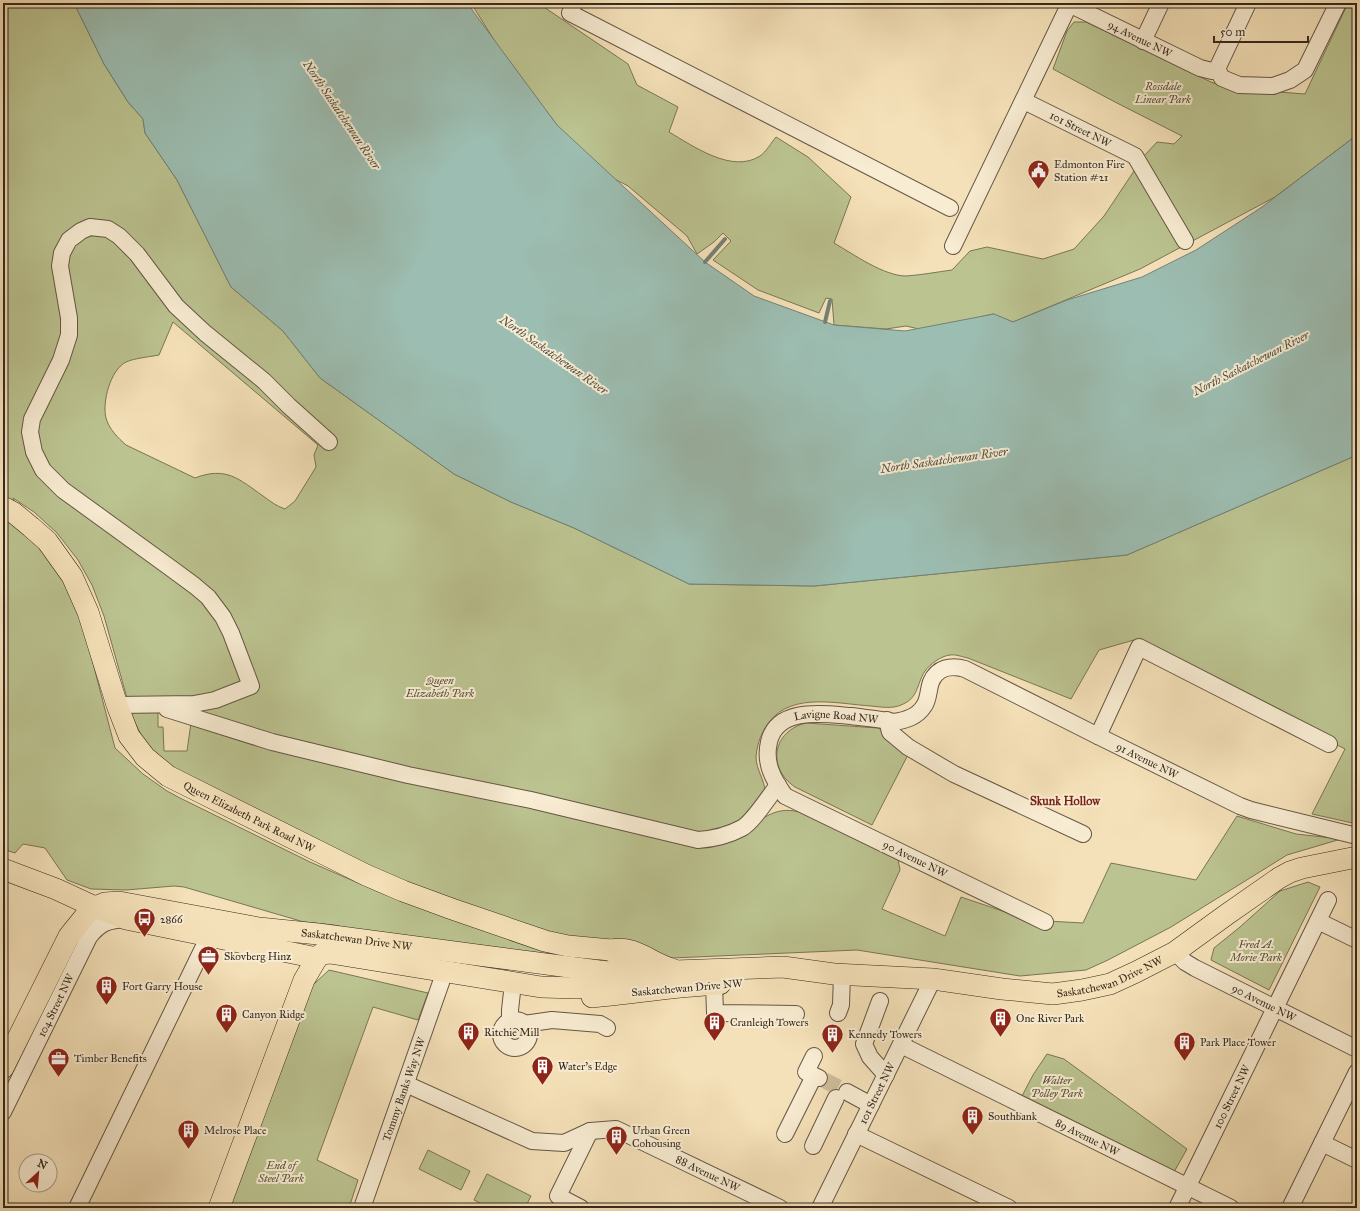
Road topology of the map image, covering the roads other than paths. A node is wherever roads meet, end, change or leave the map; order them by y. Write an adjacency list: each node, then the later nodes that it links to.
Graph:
1 (574, 3): 9 (street)
2 (1161, 3): 6 (street)
3 (1248, 3): 7 (street)
4 (1338, 3): 7 (street)
5 (1070, 4): 6 (street, 94 Avenue NW); 8 (street)
6 (1143, 41): 7 (street, 94 Avenue NW)
7 (1214, 70)
8 (1024, 101): 10 (street, 101 Street NW); 11 (street)
9 (950, 208)
10 (1185, 242)
11 (954, 246)
12 (329, 442): 15 (street)
13 (3, 507): 16 (main road, Queen Elizabeth Park Road NW)
14 (945, 668): 17 (street, Lavigne Road NW); 18 (street, 91 Avenue NW)
15 (150, 704): 16 (street); 20 (street)
16 (117, 705): 35 (main road, Queen Elizabeth Park Road NW)
17 (887, 720): 20 (street, Lavigne Road NW); 21 (street)
18 (1098, 736): 19 (street); 22 (street, 91 Avenue NW)
19 (1329, 744)
20 (781, 790): 30 (street, 90 Avenue NW)
21 (1083, 834)
22 (1357, 836)
23 (1357, 857): 36 (main road, Saskatchewan Drive NW)
24 (3, 869): 25 (main road, Saskatchewan Drive NW)
25 (56, 889): 27 (main road, Saskatchewan Drive NW); 32 (main road)
26 (1328, 900): 29 (street, 100 Street NW)
27 (94, 908): 28 (main road, Saskatchewan Drive NW); 31 (main road, Saskatchewan Drive NW); 32 (main road, 104 Street NW)
28 (126, 919): 33 (main road, Saskatchewan Drive NW); 54 (street, 104 Street NW)
29 (1318, 921): 34 (street); 47 (street, 100 Street NW)
30 (1045, 922)
31 (259, 928): 37 (main road); 40 (main road, Saskatchewan Drive NW)
32 (69, 936): 54 (main road, 104 Street NW)
33 (209, 936): 37 (main road, Saskatchewan Drive NW); 68 (street)
34 (1357, 940)
35 (612, 950): 39 (main road, Queen Elizabeth Park Road NW); 40 (main road)
36 (1175, 952): 42 (main road, Saskatchewan Drive NW); 47 (street, 90 Avenue NW)
37 (317, 958): 38 (main road, Saskatchewan Drive NW); 69 (main road)
38 (445, 971): 43 (main road, Saskatchewan Drive NW); 57 (street, Tommy Banks Way NW)
39 (683, 972): 40 (main road, Saskatchewan Drive NW); 41 (main road, Saskatchewan Drive NW)
40 (620, 973): 45 (main road, Saskatchewan Drive NW)
41 (838, 974): 42 (main road, Saskatchewan Drive NW); 44 (main road, Saskatchewan Drive NW); 48 (street)
42 (933, 979): 51 (street, 101 Street NW)
43 (513, 983): 45 (main road, Saskatchewan Drive NW); 50 (street)
44 (714, 984): 45 (main road, Saskatchewan Drive NW); 49 (street)
45 (541, 987)
46 (880, 1001): 56 (street)
47 (1276, 1008): 52 (street, 90 Avenue NW); 66 (street, 100 Street NW)
48 (838, 1013)
49 (796, 1014)
50 (607, 1028)
51 (901, 1045): 56 (street, 101 Street NW); 66 (street, 89 Avenue NW)
52 (1357, 1049)
53 (814, 1056): 61 (street)
54 (10, 1062): 59 (street, 104 Street NW)
55 (1357, 1072): 63 (street)
56 (886, 1075): 58 (street, 101 Street NW)
57 (406, 1084): 60 (street); 67 (street, Tommy Banks Way NW)
58 (871, 1106): 62 (street, 101 Street NW); 64 (street)
59 (3, 1112)
60 (590, 1130): 70 (street); 71 (street, 88 Avenue NW)
61 (785, 1134)
62 (856, 1134): 72 (street, 101 Street NW); 73 (street)
63 (1322, 1142): 65 (street); 76 (street)
64 (813, 1146)
65 (1357, 1160)
66 (1188, 1187): 74 (street, 100 Street NW); 75 (street, 89 Avenue NW)
67 (367, 1206)
68 (77, 1208)
69 (219, 1208)
70 (581, 1208)
71 (780, 1208)
72 (820, 1208)
73 (1009, 1208)
74 (1178, 1208)
75 (1231, 1208)
76 (1290, 1208)

